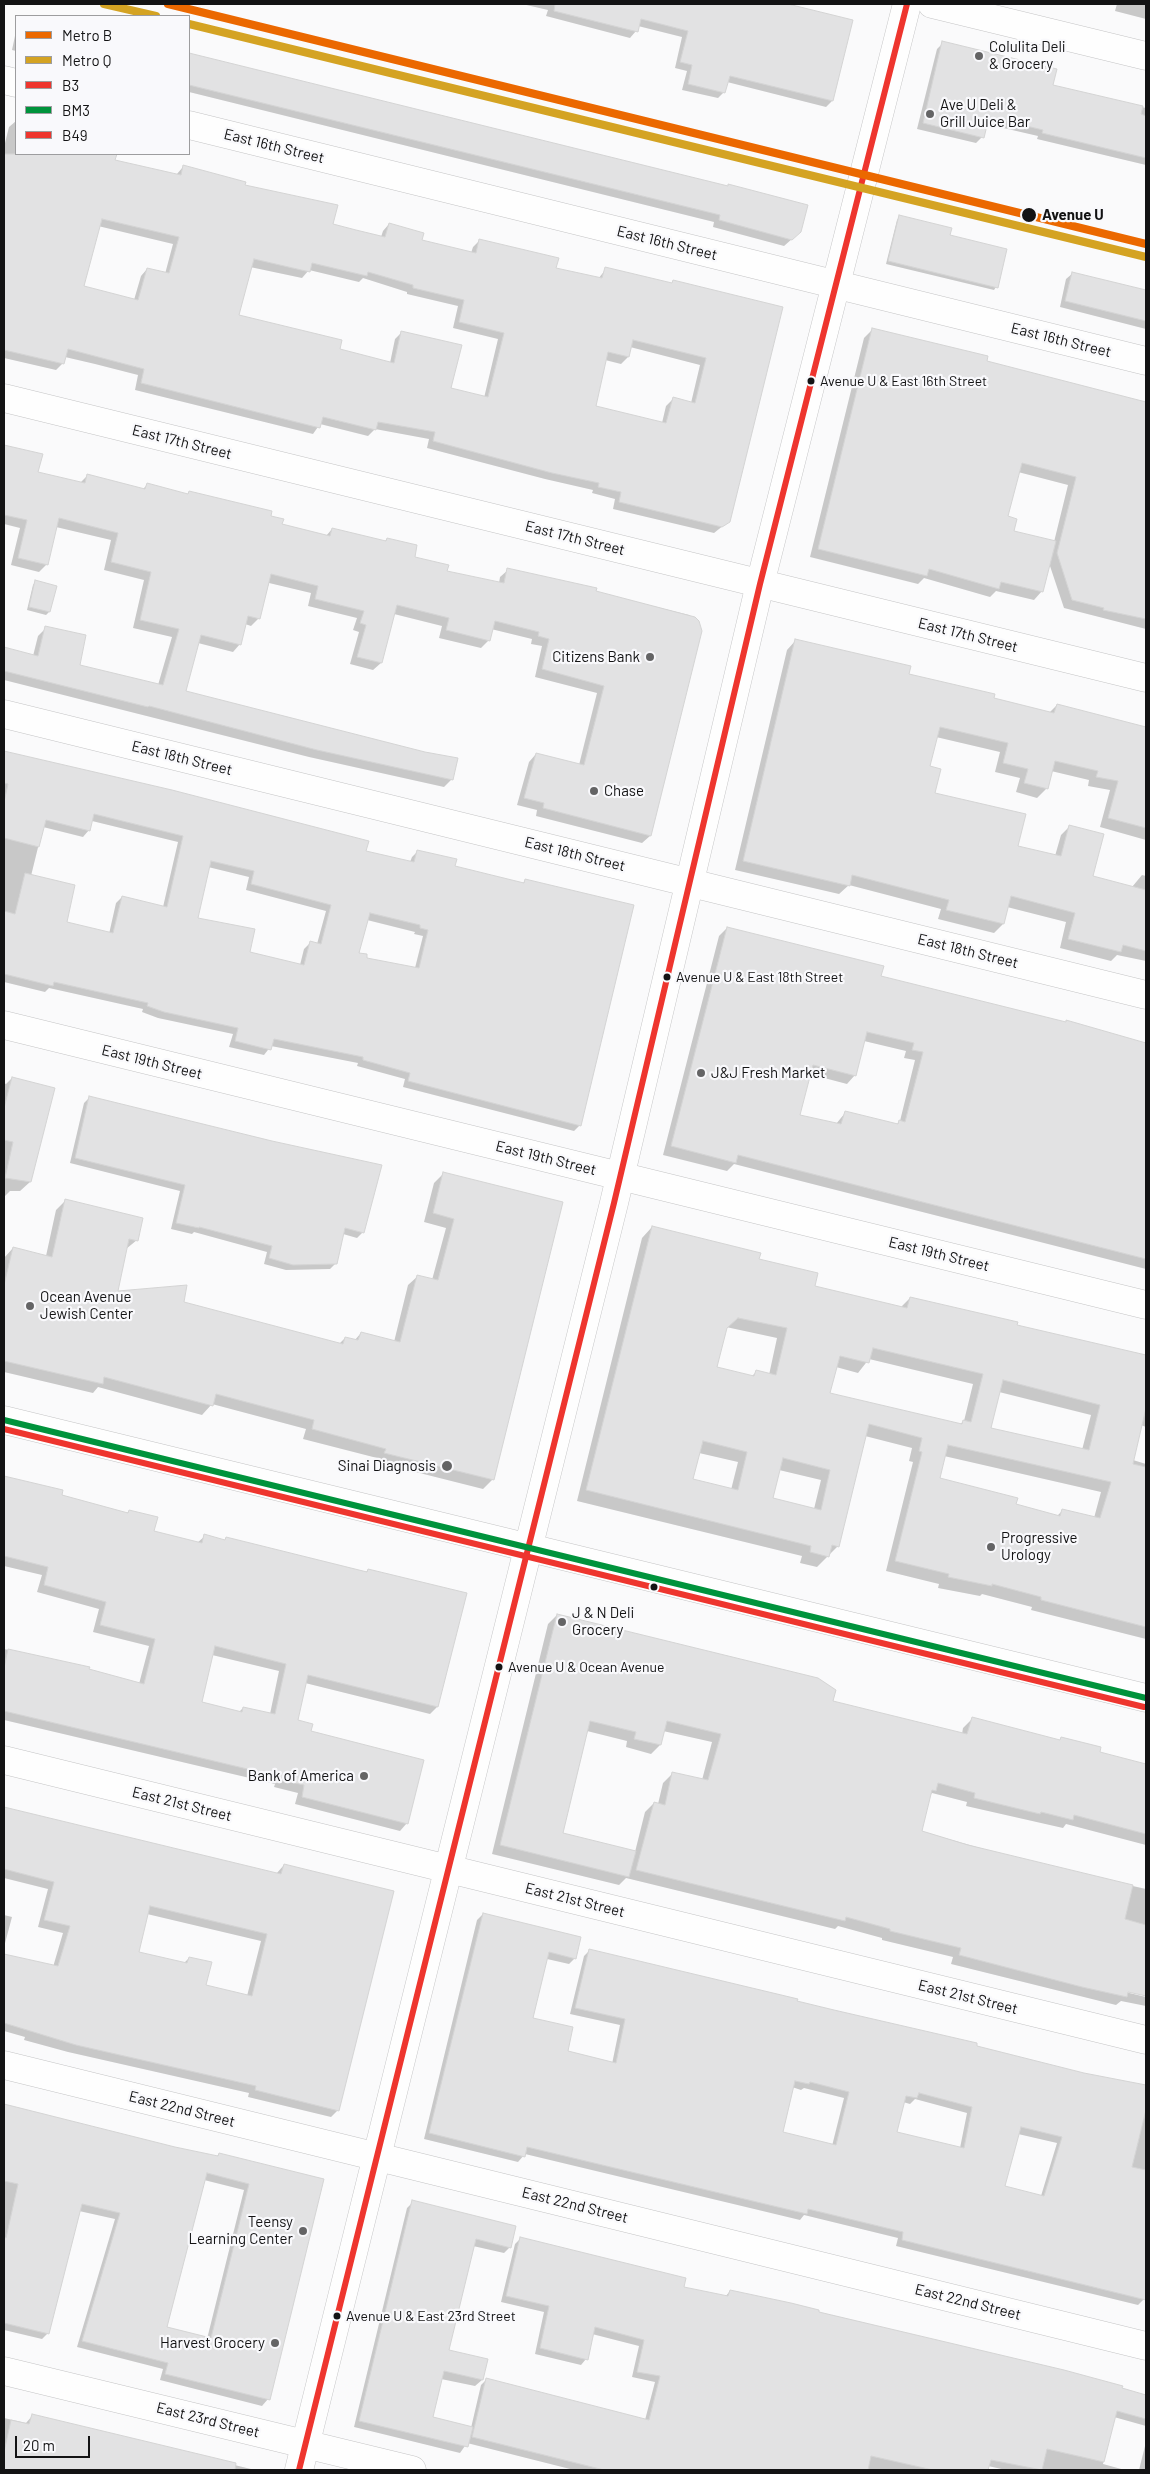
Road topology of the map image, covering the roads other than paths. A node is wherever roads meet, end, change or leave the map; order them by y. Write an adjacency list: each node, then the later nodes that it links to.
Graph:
1 (907, 4): 5 (street)
2 (932, 4): 3 (street)
3 (1146, 56)
4 (190, 125): 5 (street, East 16th Street)
5 (837, 286): 6 (street, East 16th Street); 8 (street)
6 (1146, 361)
7 (4, 398): 8 (street, East 17th Street)
8 (760, 584): 9 (street, East 17th Street); 11 (street)
9 (1146, 678)
10 (4, 714): 11 (street, East 18th Street)
11 (689, 882): 12 (street, East 18th Street); 14 (street)
12 (1146, 994)
13 (4, 1025): 14 (street, East 19th Street)
14 (620, 1176): 15 (street, East 19th Street); 17 (street)
15 (1146, 1305)
16 (4, 1420): 17 (street)
17 (529, 1547): 18 (street); 20 (street)
18 (1146, 1698)
19 (4, 1760): 20 (street, East 21st Street)
20 (447, 1869): 21 (street, East 21st Street); 23 (street)
21 (1146, 2040)
22 (4, 2065): 23 (street, East 22nd Street)
23 (377, 2157): 24 (street, East 22nd Street); 26 (street)
24 (1146, 2346)
25 (4, 2371): 26 (street, East 23rd Street)
26 (305, 2444): 27 (street); 28 (street, East 23rd Street)
27 (299, 2470)
28 (412, 2470)

